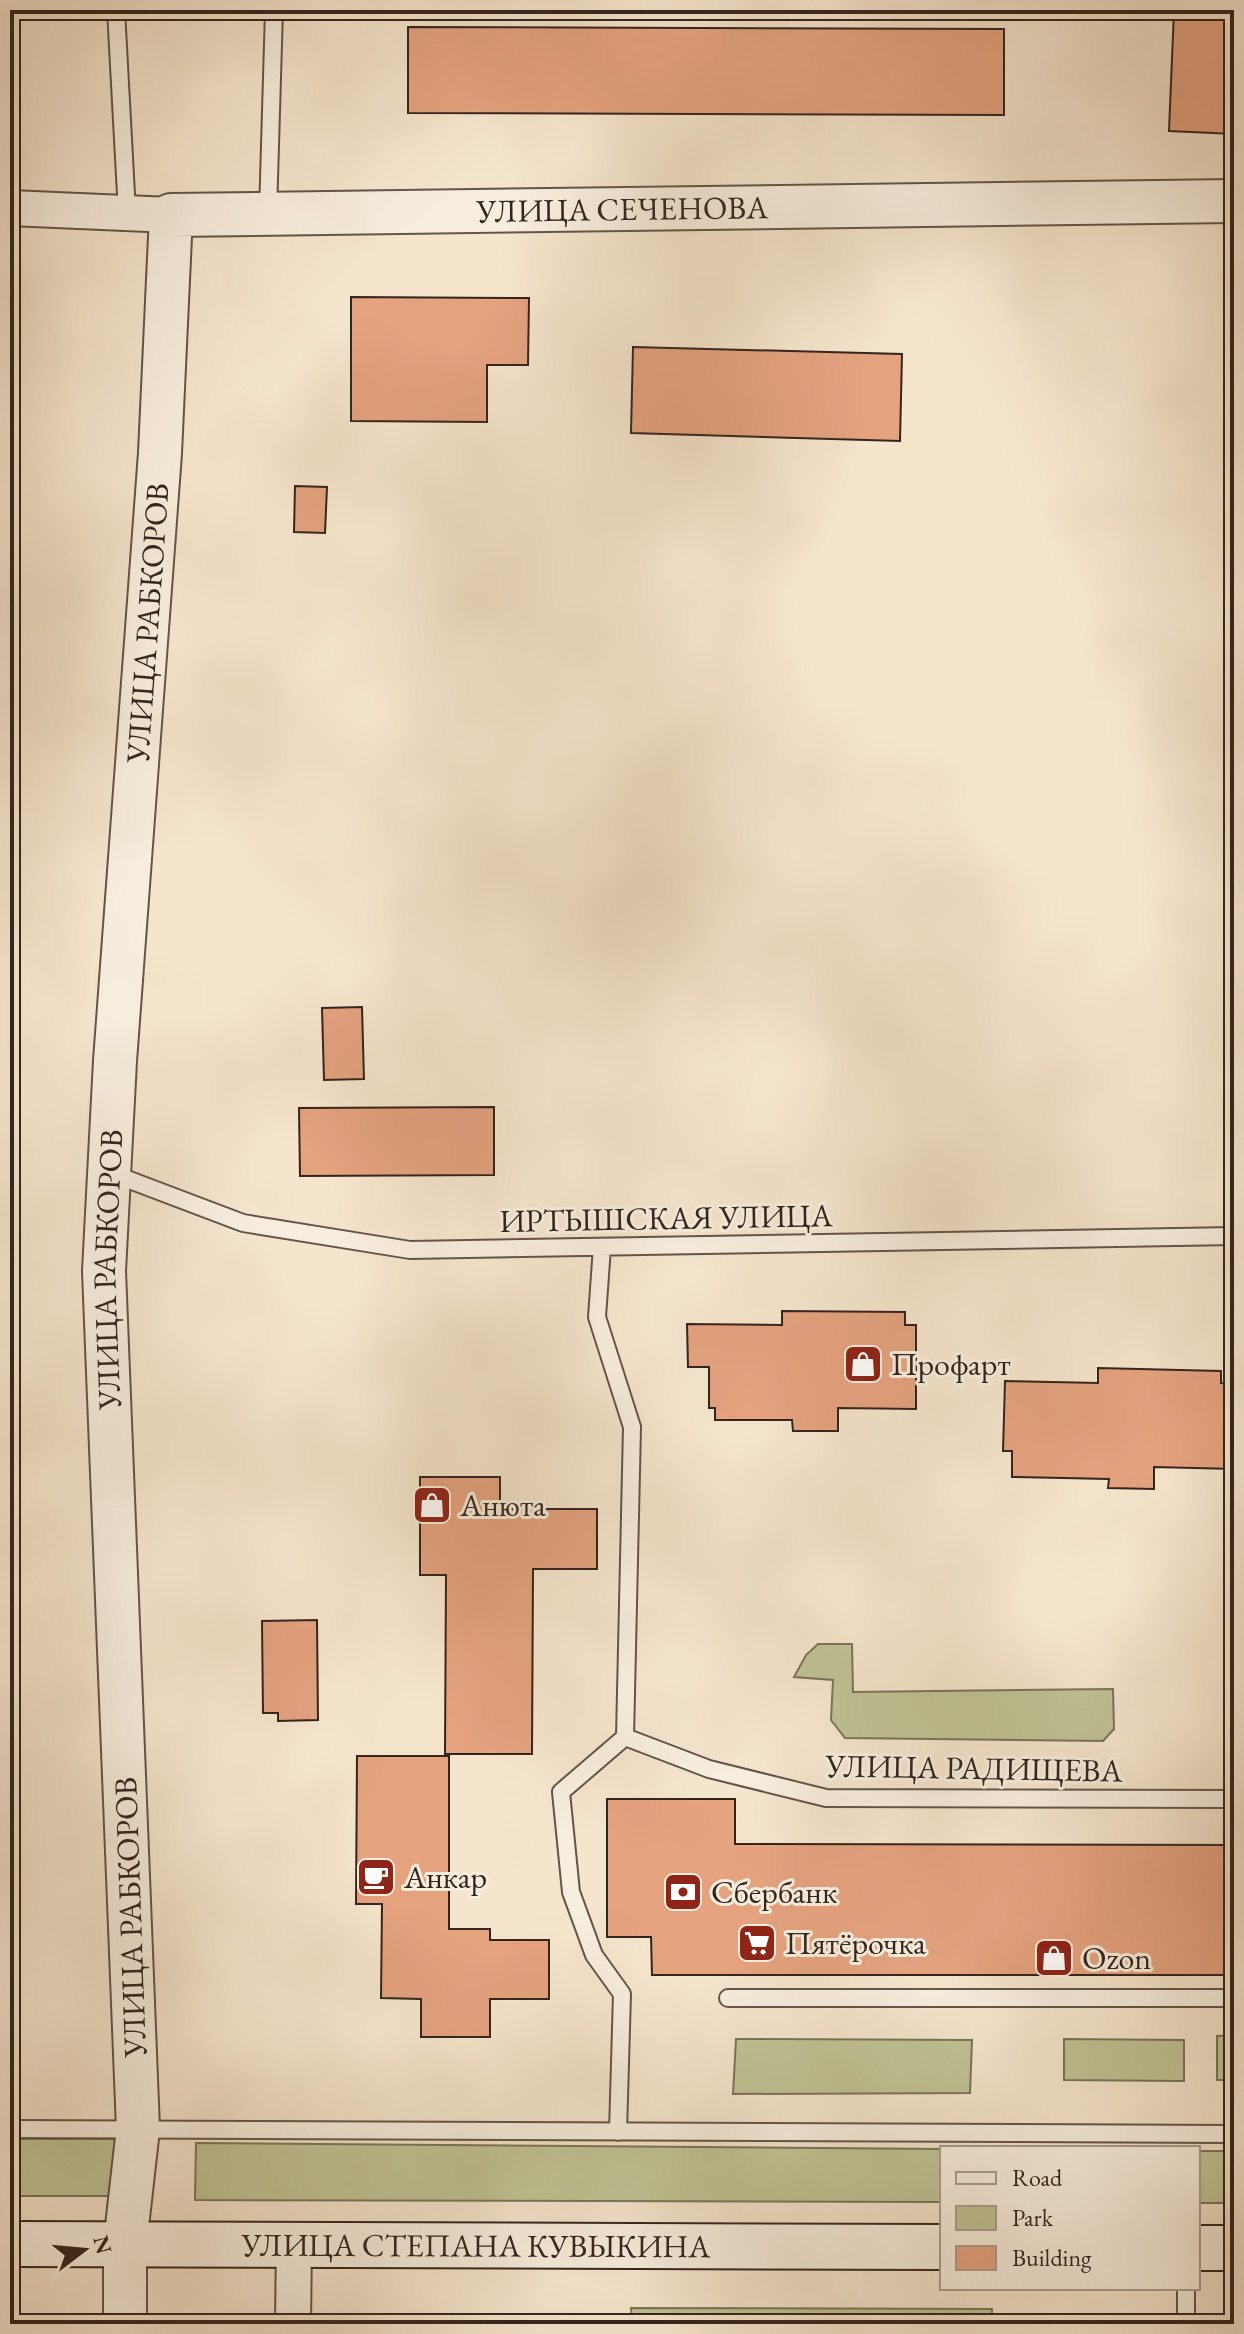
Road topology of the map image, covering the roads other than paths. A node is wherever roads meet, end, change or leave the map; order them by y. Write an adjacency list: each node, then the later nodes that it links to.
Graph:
1 (116, 10): 5 (lane)
2 (274, 10): 7 (lane)
3 (1234, 201): 7 (street, УЛИЦА СЕЧЕНОВА)
4 (10, 208): 5 (street, УЛИЦА СЕЧЕНОВА)
5 (127, 213): 6 (street, УЛИЦА СЕЧЕНОВА)
6 (171, 215): 7 (street, УЛИЦА СЕЧЕНОВА); 8 (street, УЛИЦА РАБКОРОВ)
7 (268, 215)
8 (110, 1172): 10 (lane, ИРТЫШСКАЯ УЛИЦА); 16 (street, УЛИЦА РАБКОРОВ)
9 (1234, 1236): 10 (lane, ИРТЫШСКАЯ УЛИЦА)
10 (602, 1247): 11 (lane)
11 (625, 1737): 12 (lane, УЛИЦА РАДИЩЕВА); 17 (lane)
12 (1234, 1799)
13 (728, 1998): 14 (lane)
14 (1234, 1998)
15 (10, 2129): 16 (lane)
16 (138, 2129): 17 (lane); 20 (street, УЛИЦА РАБКОРОВ)
17 (618, 2132): 18 (lane)
18 (1234, 2134)
19 (10, 2244): 20 (main road, УЛИЦА СТЕПАНА КУВЫКИНА)
20 (125, 2244): 21 (main road, УЛИЦА СТЕПАНА КУВЫКИНА); 26 (street, УЛИЦА РАБКОРОВ)
21 (294, 2244): 22 (main road, УЛИЦА СТЕПАНА КУВЫКИНА); 27 (street)
22 (940, 2247)
23 (1200, 2248): 24 (main road)
24 (1234, 2248)
25 (1186, 2290): 28 (lane)
26 (125, 2324)
27 (293, 2324)
28 (1186, 2324)

